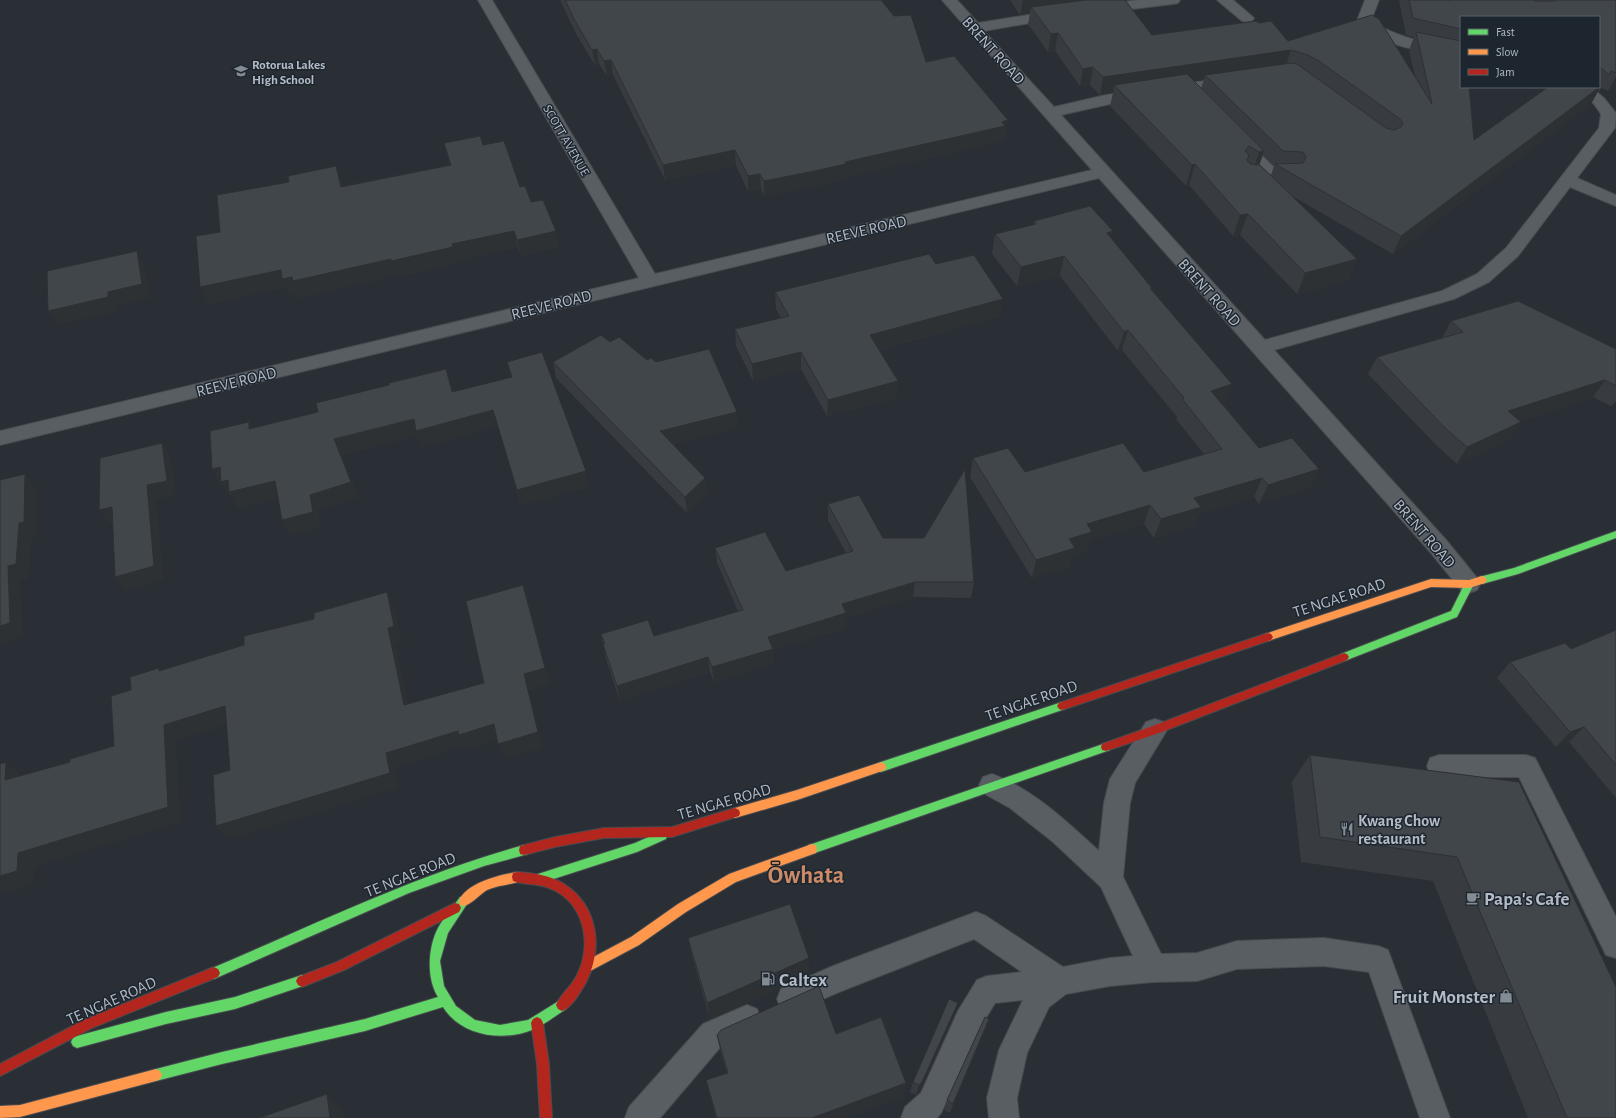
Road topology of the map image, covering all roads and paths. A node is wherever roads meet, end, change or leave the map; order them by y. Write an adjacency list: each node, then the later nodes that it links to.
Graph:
1 (485, 0): 21 (street, SCOTT AVENUE)
2 (949, 0): 9 (street, BRENT ROAD)
3 (1174, 0): 6 (street)
4 (1224, 0): 8 (street)
5 (1372, 0): 10 (street)
6 (1087, 11)
7 (1072, 13): 9 (street)
8 (1246, 18)
9 (974, 28): 15 (street, BRENT ROAD)
10 (1460, 54)
11 (1247, 80): 12 (street)
12 (1185, 88): 14 (street); 15 (street)
13 (1583, 88): 19 (street)
14 (1201, 104)
15 (1049, 113): 17 (street, BRENT ROAD)
16 (1228, 131): 18 (street)
17 (1102, 172): 21 (street, REEVE ROAD); 22 (street, BRENT ROAD)
18 (1290, 175)
19 (1568, 180): 20 (street); 22 (street)
20 (1616, 201)
21 (649, 280): 23 (street, REEVE ROAD)
22 (1260, 348): 25 (street, BRENT ROAD)
23 (0, 438)
24 (1616, 534): 25 (main road, TE NGAE ROAD)
25 (1469, 584): 26 (main road); 29 (main road, TE NGAE ROAD)
26 (1155, 730): 28 (main road); 31 (street)
27 (1439, 766): 33 (street)
28 (992, 785): 31 (street); 34 (main road)
29 (672, 832): 30 (main road); 39 (main road, TE NGAE ROAD)
30 (538, 878): 32 (main road); 34 (main road)
31 (1110, 878): 35 (street)
32 (458, 906): 37 (main road); 39 (main road)
33 (1616, 945)
34 (588, 966): 38 (main road)
35 (1153, 968): 36 (street); 46 (street)
36 (1060, 981): 43 (street); 44 (street); 45 (street)
37 (444, 1001): 38 (main road); 41 (main road)
38 (537, 1023): 42 (main road)
39 (17, 1060): 40 (main road, TE NGAE ROAD)
40 (0, 1070)
41 (0, 1112)
42 (546, 1118)
43 (640, 1118)
44 (916, 1118)
45 (1004, 1118)
46 (1435, 1118)

